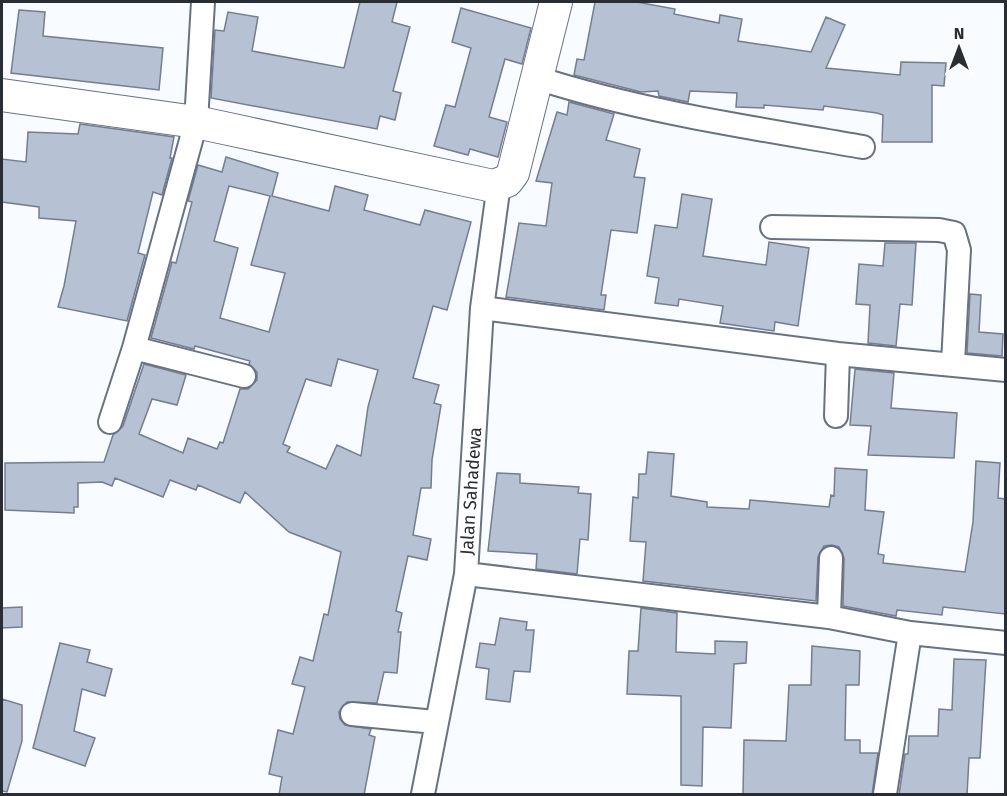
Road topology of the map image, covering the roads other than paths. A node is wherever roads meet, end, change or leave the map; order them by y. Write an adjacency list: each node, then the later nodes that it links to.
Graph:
1 (202, 2): 5 (street)
2 (556, 2): 3 (main road)
3 (537, 78): 6 (street); 7 (main road)
4 (2, 95): 5 (main road)
5 (196, 122): 7 (main road); 10 (street)
6 (863, 147)
7 (499, 184): 9 (street, Jalan Sahadewa)
8 (772, 227): 12 (street)
9 (482, 308): 11 (street); 18 (street, Jalan Sahadewa)
10 (134, 348): 14 (street); 16 (street)
11 (838, 354): 12 (street); 15 (street)
12 (953, 363): 13 (street)
13 (1005, 370)
14 (244, 376)
15 (836, 416)
16 (110, 422)
17 (831, 558): 19 (street)
18 (466, 574): 19 (street); 23 (street, Jalan Sahadewa)
19 (829, 617): 20 (street)
20 (910, 633): 21 (street); 25 (street)
21 (1005, 643)
22 (352, 714): 23 (street)
23 (435, 722): 24 (street, Jalan Sahadewa)
24 (423, 795)
25 (885, 795)

